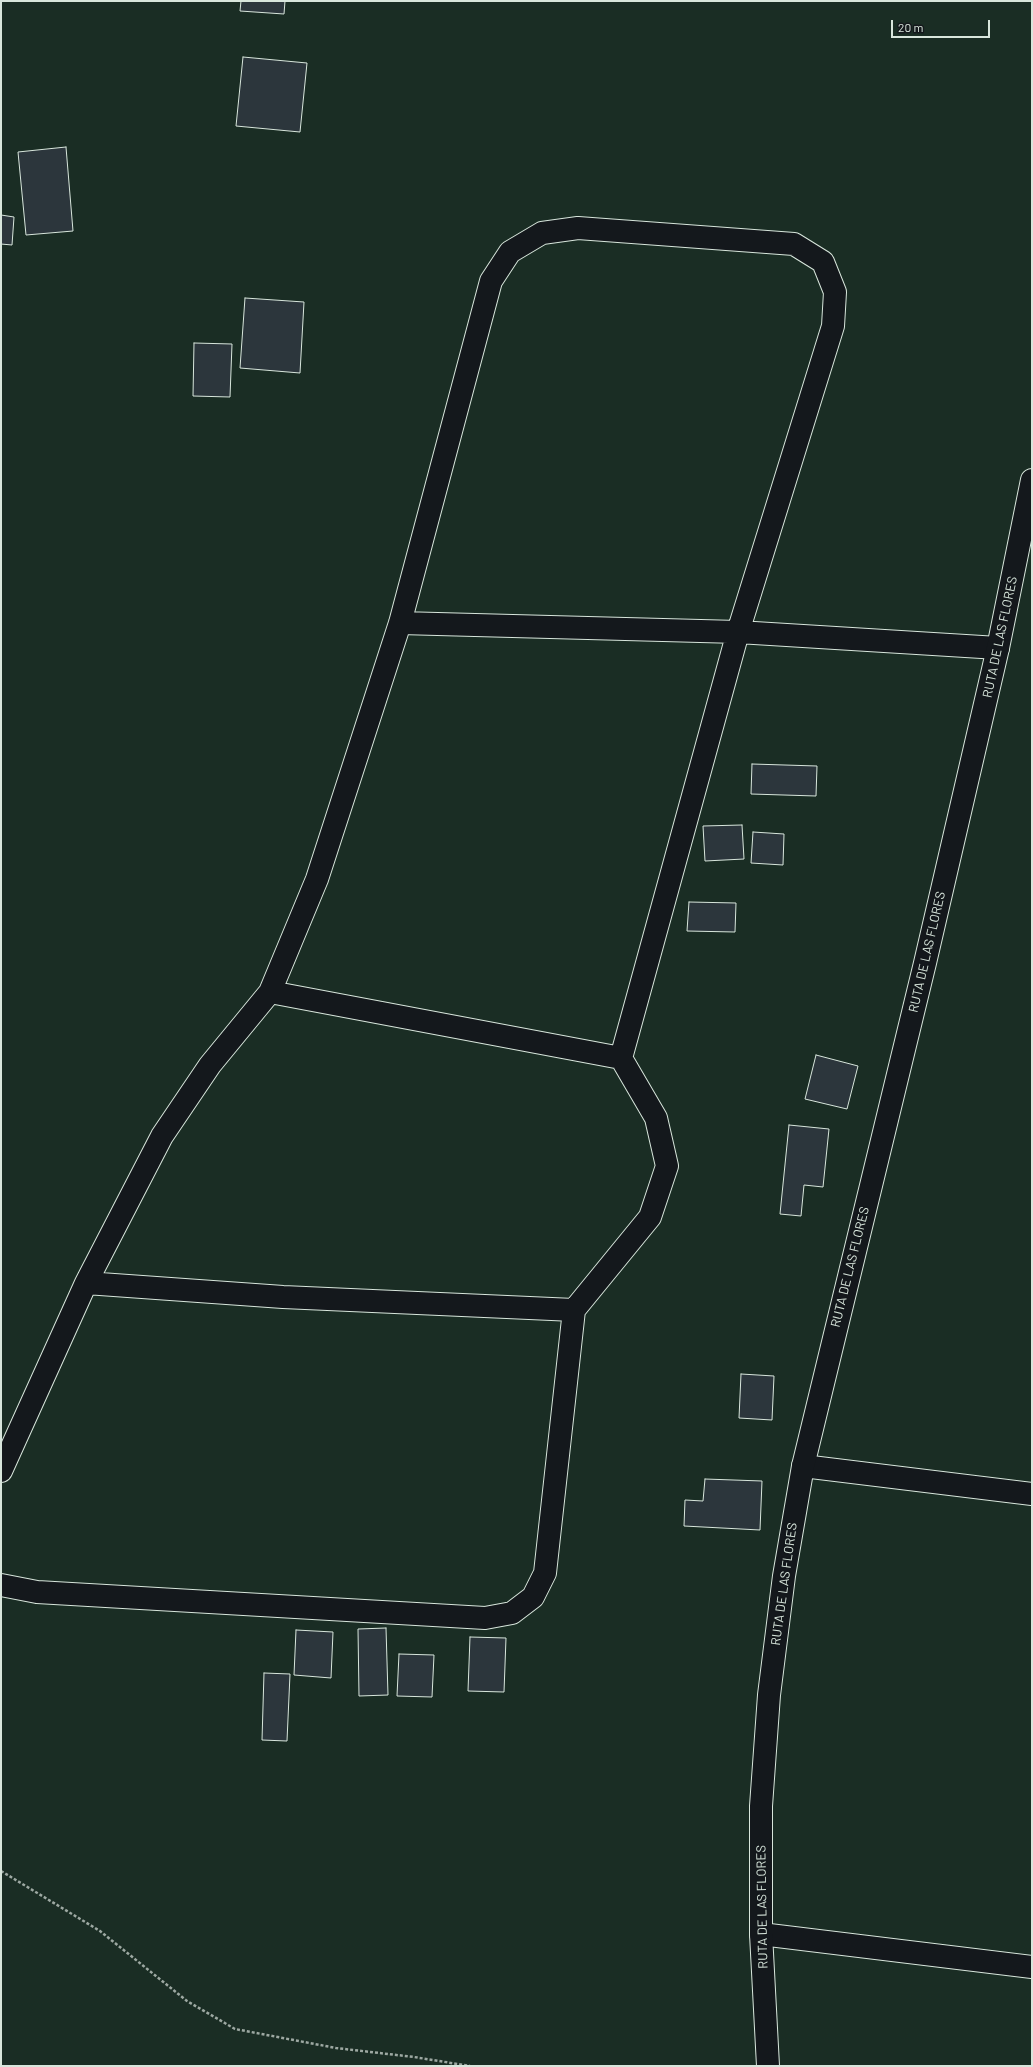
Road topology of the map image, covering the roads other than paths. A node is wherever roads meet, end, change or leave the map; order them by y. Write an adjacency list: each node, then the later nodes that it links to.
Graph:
1 (1032, 480): 4 (street, RUTA DE LAS FLORES)
2 (400, 623): 3 (street); 3 (street); 5 (street)
3 (738, 632): 4 (street); 6 (street)
4 (998, 648): 9 (street, RUTA DE LAS FLORES)
5 (270, 992): 6 (street); 7 (street)
6 (621, 1058): 8 (street)
7 (86, 1283): 8 (street); 10 (street)
8 (574, 1310): 12 (street)
9 (803, 1466): 11 (street); 13 (street, RUTA DE LAS FLORES)
10 (1, 1470)
11 (1032, 1494)
12 (1, 1585)
13 (761, 1934): 14 (street); 15 (street, RUTA DE LAS FLORES)
14 (1032, 1967)
15 (768, 2066)

